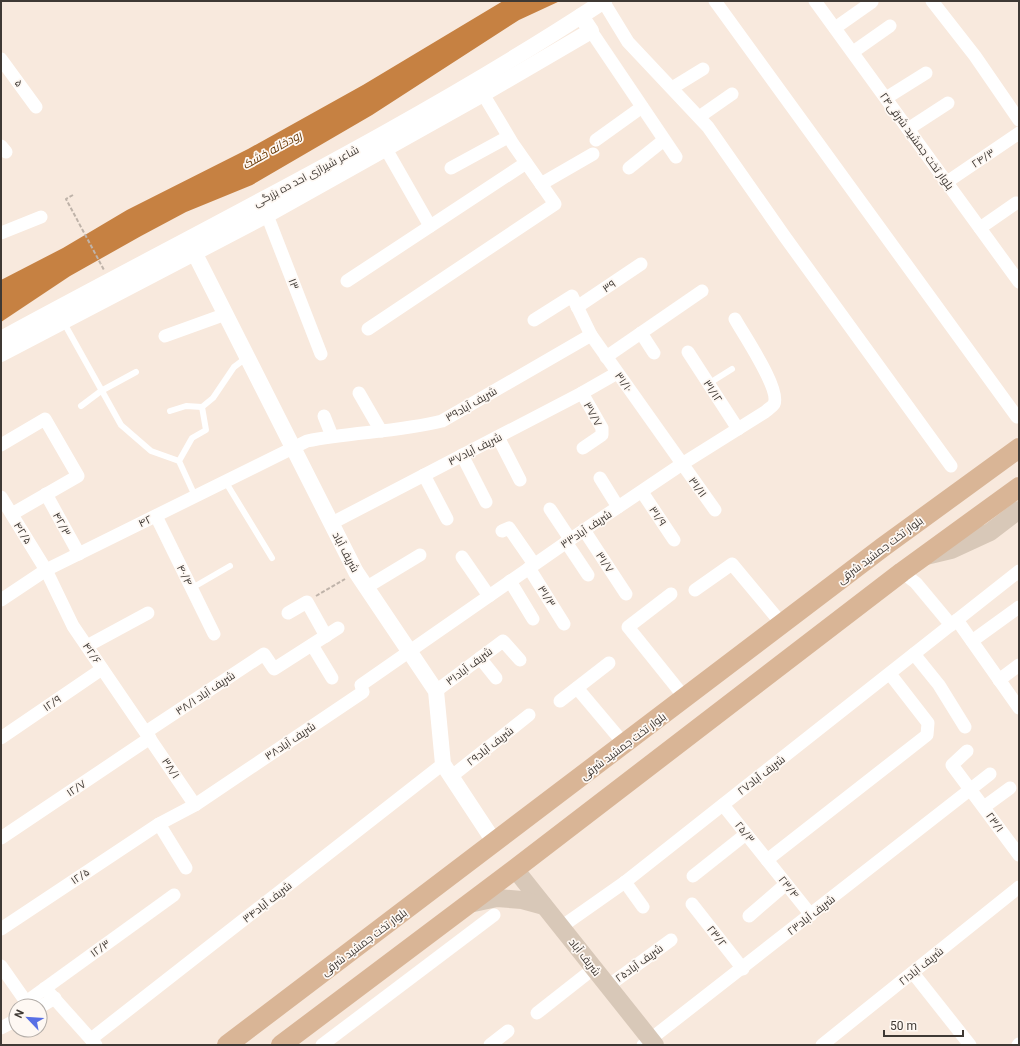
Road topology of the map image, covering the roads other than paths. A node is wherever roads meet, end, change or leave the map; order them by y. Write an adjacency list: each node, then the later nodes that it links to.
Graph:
1 (604, 1): 6 (street, شاعر شیرازی احد ده بزرگی); 14 (street)
2 (715, 1): 74 (street)
3 (815, 1): 8 (street, بلوار تخت جمشید شرقی۲۴)
4 (932, 1): 22 (street)
5 (872, 2): 8 (street)
6 (581, 16): 9 (street); 56 (street, شاعر شیرازی احد ده بزرگی)
7 (890, 26): 10 (street)
8 (835, 28): 10 (street, بلوار تخت جمشید شرقی۲۴)
9 (591, 30): 15 (street); 20 (street)
10 (853, 52): 17 (street, بلوار تخت جمشید شرقی۲۴)
11 (1, 59): 19 (street, ۵)
12 (704, 69): 14 (street)
13 (926, 73): 17 (street)
14 (672, 88): 21 (street)
15 (483, 94): 25 (street); 28 (street)
16 (732, 94): 21 (street)
17 (886, 98): 23 (street, بلوار تخت جمشید شرقی۲۴)
18 (948, 103): 23 (street)
19 (36, 107)
20 (642, 107): 26 (street); 27 (street)
21 (699, 117): 86 (street)
22 (1019, 120)
23 (908, 129): 34 (street, بلوار تخت جمشید شرقی۲۴)
24 (1019, 134): 34 (street, ۲۴/۳)
25 (508, 137): 31 (street); 32 (street)
26 (596, 140)
27 (664, 140): 30 (street); 33 (street)
28 (386, 149): 37 (street); 39 (street)
29 (593, 154): 35 (street)
30 (676, 158)
31 (526, 163): 35 (street); 39 (street)
32 (451, 168)
33 (629, 168)
34 (947, 182): 40 (street, بلوار تخت جمشید شرقی۲۴)
35 (541, 184): 52 (street)
36 (1016, 203): 40 (street)
37 (267, 215): 42 (street); 60 (street, ۱۳)
38 (42, 217): 41 (street)
39 (430, 226): 44 (street)
40 (980, 228): 45 (street, بلوار تخت جمشید شرقی۲۴)
41 (1, 233)
42 (195, 254): 48 (street, شریف آباد); 51 (street)
43 (641, 264): 47 (street, ۳۹)
44 (346, 280)
45 (1019, 282)
46 (702, 291): 53 (street)
47 (575, 301): 50 (street, ۳۹); 54 (street, ۳۱/۱۰)
48 (226, 314): 55 (street); 61 (street, شریف آباد)
49 (735, 319): 75 (street, شریف آباد۳۳)
50 (534, 320)
51 (63, 322): 59 (street); 67 (lane)
52 (368, 329)
53 (640, 333): 58 (street); 62 (street)
54 (591, 335): 62 (street, ۳۱/۱۰); 76 (street, شریف آباد۳۹)
55 (165, 336)
56 (1, 339)
57 (688, 352): 66 (street, ۳۱/۱۲)
58 (654, 353)
59 (1, 354)
60 (322, 354)
61 (248, 357): 71 (lane); 80 (street, شریف آباد)
62 (606, 357): 65 (street, ۳۱/۱۰)
63 (732, 368): 66 (lane)
64 (136, 372): 67 (lane)
65 (617, 373): 69 (street, شریف آباد۳۷); 85 (street, ۳۱/۱۰)
66 (708, 384): 75 (street, ۳۱/۱۲)
67 (101, 391): 70 (lane); 84 (lane)
68 (359, 393): 76 (street)
69 (582, 393): 78 (street, شریف آباد۳۷); 81 (street, ۳۷/۷)
70 (81, 406)
71 (202, 407): 72 (lane); 84 (lane)
72 (170, 411)
73 (324, 416): 77 (street)
74 (1016, 417)
75 (738, 429): 85 (street, شریف آباد۳۳)
76 (381, 431): 77 (street, شریف آباد۳۹)
77 (332, 436): 80 (street, شریف آباد۳۹)
78 (498, 437): 83 (street, شریف آباد۳۷); 89 (street)
79 (1, 445): 93 (street)
80 (293, 448): 90 (street, ۴۲); 104 (street, شریف آباد)
81 (583, 448)
82 (1019, 448): 134 (main road, بلوار تخت جمشید شرقی)
83 (462, 455): 87 (street, شریف آباد۳۷); 96 (street)
84 (179, 461): 94 (lane)
85 (682, 464): 92 (street, شریف آباد۳۳); 99 (street, ۳۱/۱۱)
86 (951, 466)
87 (424, 475): 103 (street); 104 (street, شریف آباد۳۷)
88 (600, 478): 97 (street)
89 (520, 480)
90 (225, 481): 94 (street, ۴۲); 113 (lane)
91 (1019, 487): 112 (main road)
92 (642, 492): 97 (street, شریف آباد۳۳); 107 (street, ۳۱/۹)
93 (46, 494): 101 (street); 109 (street, ۴۲/۳)
94 (195, 496): 102 (street, ۴۲)
95 (1, 497): 101 (street, ۴۲/۵)
96 (486, 502)
97 (618, 507): 105 (street, شریف آباد۳۳)
98 (550, 509): 108 (street)
99 (715, 510)
100 (1019, 510): 112 (main road)
101 (12, 514): 116 (street, ۴۲/۵)
102 (156, 516): 109 (street, ۴۲); 122 (street, ۴۰/۴)
103 (447, 519)
104 (332, 523): 121 (street, شریف آباد)
105 (584, 530): 108 (street, شریف آباد۳۳); 124 (street, ۳۱/۷)
106 (502, 531): 115 (street, ۳۱/۳)
107 (674, 540)
108 (568, 541): 115 (street, شریف آباد۳۳); 119 (street)
109 (79, 554): 116 (street, ۴۲)
110 (420, 555): 121 (street)
111 (462, 557): 126 (street)
112 (922, 557): 118 (main road)
113 (272, 558)
114 (230, 566): 122 (lane)
115 (532, 566): 120 (street, شریف آباد۳۳); 133 (street, ۳۱/۳)
116 (46, 570): 127 (street, ۴۲); 140 (street, ۴۲/۶)
117 (1019, 571): 132 (street, شریف آباد۲۷)
118 (902, 572): 132 (street); 158 (main road)
119 (588, 575)
120 (510, 582): 126 (street, شریف آباد۳۳); 131 (street)
121 (367, 587): 141 (street, شریف آباد)
122 (192, 588): 136 (street, ۴۰/۴)
123 (695, 590): 134 (street)
124 (626, 594)
125 (671, 594): 154 (street)
126 (489, 596): 141 (street, شریف آباد۳۳)
127 (1, 600)
128 (1019, 607): 138 (street)
129 (148, 613): 140 (street)
130 (288, 613): 137 (street)
131 (533, 619)
132 (954, 623): 138 (street); 142 (street, شریف آباد۲۷)
133 (564, 624)
134 (782, 624): 154 (main road, بلوار تخت جمشید شرقی)
135 (338, 628): 137 (street)
136 (214, 634)
137 (326, 636): 139 (street)
138 (972, 641): 151 (street)
139 (312, 645): 149 (street); 160 (street, ۳۸/۱ شریف آباد)
140 (87, 646): 147 (street, ۴۲/۶)
141 (410, 651): 153 (street, شریف آباد); 168 (street, شریف آباد۳۸)
142 (914, 654): 148 (street, شریف آباد۲۷); 159 (street)
143 (480, 658): 144 (street, شریف آباد۳۱); 150 (street); 153 (street, شریف آباد۳۱)
144 (520, 660)
145 (610, 663): 152 (street)
146 (1019, 665): 151 (street)
147 (102, 669): 160 (street, ۴۲/۶); 161 (street, ۱۲/۹)
148 (890, 674): 169 (street, شریف آباد۲۷); 176 (street)
149 (332, 678)
150 (496, 678)
151 (999, 680): 156 (street)
152 (577, 688): 155 (street); 162 (street)
153 (436, 690): 164 (street, شریف آباد)
154 (690, 695): 158 (main road); 162 (main road, بلوار تخت جمشید شرقی)
155 (560, 701)
156 (1019, 708)
157 (529, 715): 164 (street, شریف آباد۲۹)
158 (713, 717): 178 (main road)
159 (965, 727)
160 (148, 735): 168 (street, ۳۸/۱); 173 (street, ۱۲/۷)
161 (1, 738)
162 (625, 745): 174 (main road, بلوار تخت جمشید شرقی)
163 (967, 751): 167 (street, ۲۳/۱)
164 (447, 770): 174 (street, شریف آباد); 209 (street, شریف آباد۳۴)
165 (990, 774): 167 (street, شریف آباد۲۳)
166 (1010, 788): 170 (street)
167 (972, 790): 170 (street, ۲۳/۱); 189 (street, شریف آباد۲۳)
168 (195, 804): 171 (street, شریف آباد۳۸)
169 (723, 805): 172 (street, ۲۵/۳); 180 (street, شریف آباد۲۷)
170 (984, 807): 175 (street, ۲۳/۱)
171 (159, 824): 177 (street); 192 (street, ۱۲/۵)
172 (746, 834): 176 (street, ۲۵/۳); 179 (street)
173 (1, 838)
174 (495, 843): 199 (main road, بلوار تخت جمشید شرقی)
175 (1017, 849)
176 (766, 860): 181 (street, ۲۳/۴)
177 (186, 868)
178 (515, 870): 184 (main road); 186 (main road, شریف آباد)
179 (693, 876)
180 (625, 882): 187 (street); 191 (street, شریف آباد۲۷)
181 (786, 884): 189 (street, ۲۳/۴); 190 (street)
182 (1019, 888): 197 (street, شریف آباد۲۱)
183 (174, 894): 201 (street, ۱۲/۳)
184 (468, 904): 186 (main road); 206 (main road)
185 (692, 904): 196 (street, ۲۳/۲)
186 (544, 906): 191 (main road, شریف آباد)
187 (643, 907)
188 (494, 915): 213 (street)
189 (811, 915): 196 (street, شریف آباد۲۳)
190 (749, 916)
191 (561, 927): 195 (main road, شریف آباد)
192 (1, 929)
193 (671, 940): 200 (street, شریف آباد۲۵)
194 (1, 966): 198 (street)
195 (593, 969): 200 (main road, شریف آباد); 207 (street)
196 (743, 969): 210 (street, شریف آباد۲۳)
197 (913, 973): 215 (street, شریف آباد۲۱); 216 (street)
198 (6, 982): 202 (street)
199 (308, 984): 206 (main road); 211 (main road, بلوار تخت جمشید شرقی)
200 (608, 986): 210 (main road, شریف آباد)
201 (46, 988): 203 (street, ۱۲/۳); 204 (street)
202 (22, 998)
203 (35, 998)
204 (55, 998): 205 (street); 209 (street)
205 (48, 1002)
206 (325, 1012): 212 (main road)
207 (537, 1013)
208 (508, 1031): 214 (street)
209 (93, 1042)
210 (650, 1043)
211 (227, 1045)
212 (281, 1045)
213 (322, 1045)
214 (490, 1045)
215 (822, 1045)
216 (970, 1045)

